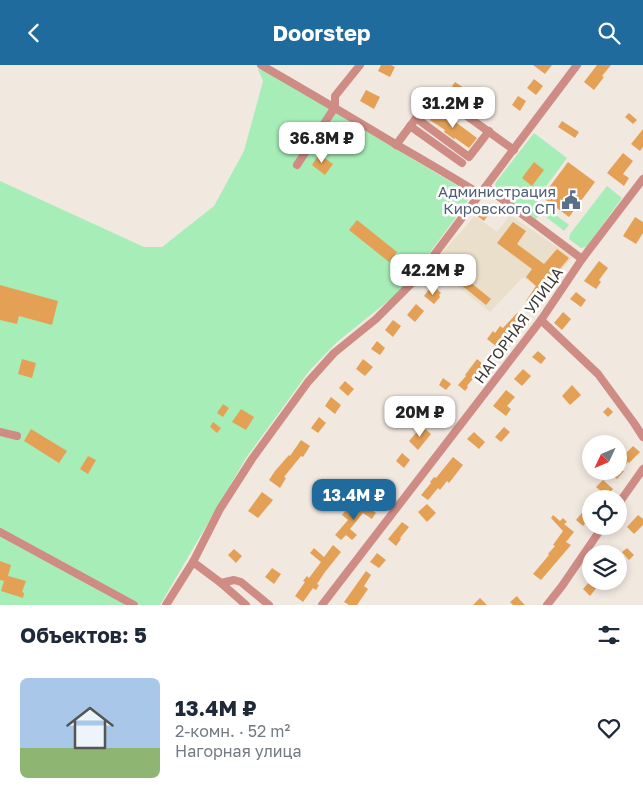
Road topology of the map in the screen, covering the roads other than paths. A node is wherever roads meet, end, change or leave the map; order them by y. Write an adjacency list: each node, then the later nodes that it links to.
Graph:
1 (261, 65): 4 (street)
2 (360, 65): 4 (street)
3 (577, 65): 9 (street)
4 (335, 107): 8 (street); 12 (street)
5 (416, 118): 6 (street); 7 (street); 10 (street)
6 (410, 126): 8 (street); 11 (street)
7 (489, 131): 9 (street); 10 (street)
8 (396, 145): 13 (street)
9 (514, 150): 15 (street)
10 (470, 157): 11 (street)
11 (462, 163): 13 (street)
12 (297, 165)
13 (450, 175): 16 (street)
14 (643, 179): 17 (street, НАГОРНАЯ УЛИЦА)
15 (486, 187): 16 (street); 17 (street)
16 (480, 194): 26 (street)
17 (582, 259): 18 (street, НАГОРНАЯ УЛИЦА)
18 (541, 320): 21 (street); 32 (street, НАГОРНАЯ УЛИЦА)
19 (0, 431): 20 (street)
20 (18, 436)
21 (643, 437)
22 (643, 469): 23 (street)
23 (627, 492)
24 (0, 532): 28 (street)
25 (597, 535): 33 (street)
26 (193, 562): 27 (street); 29 (street)
27 (221, 583): 30 (street); 31 (street)
28 (134, 605)
29 (166, 605)
30 (246, 605)
31 (269, 605)
32 (322, 605)
33 (548, 605)

